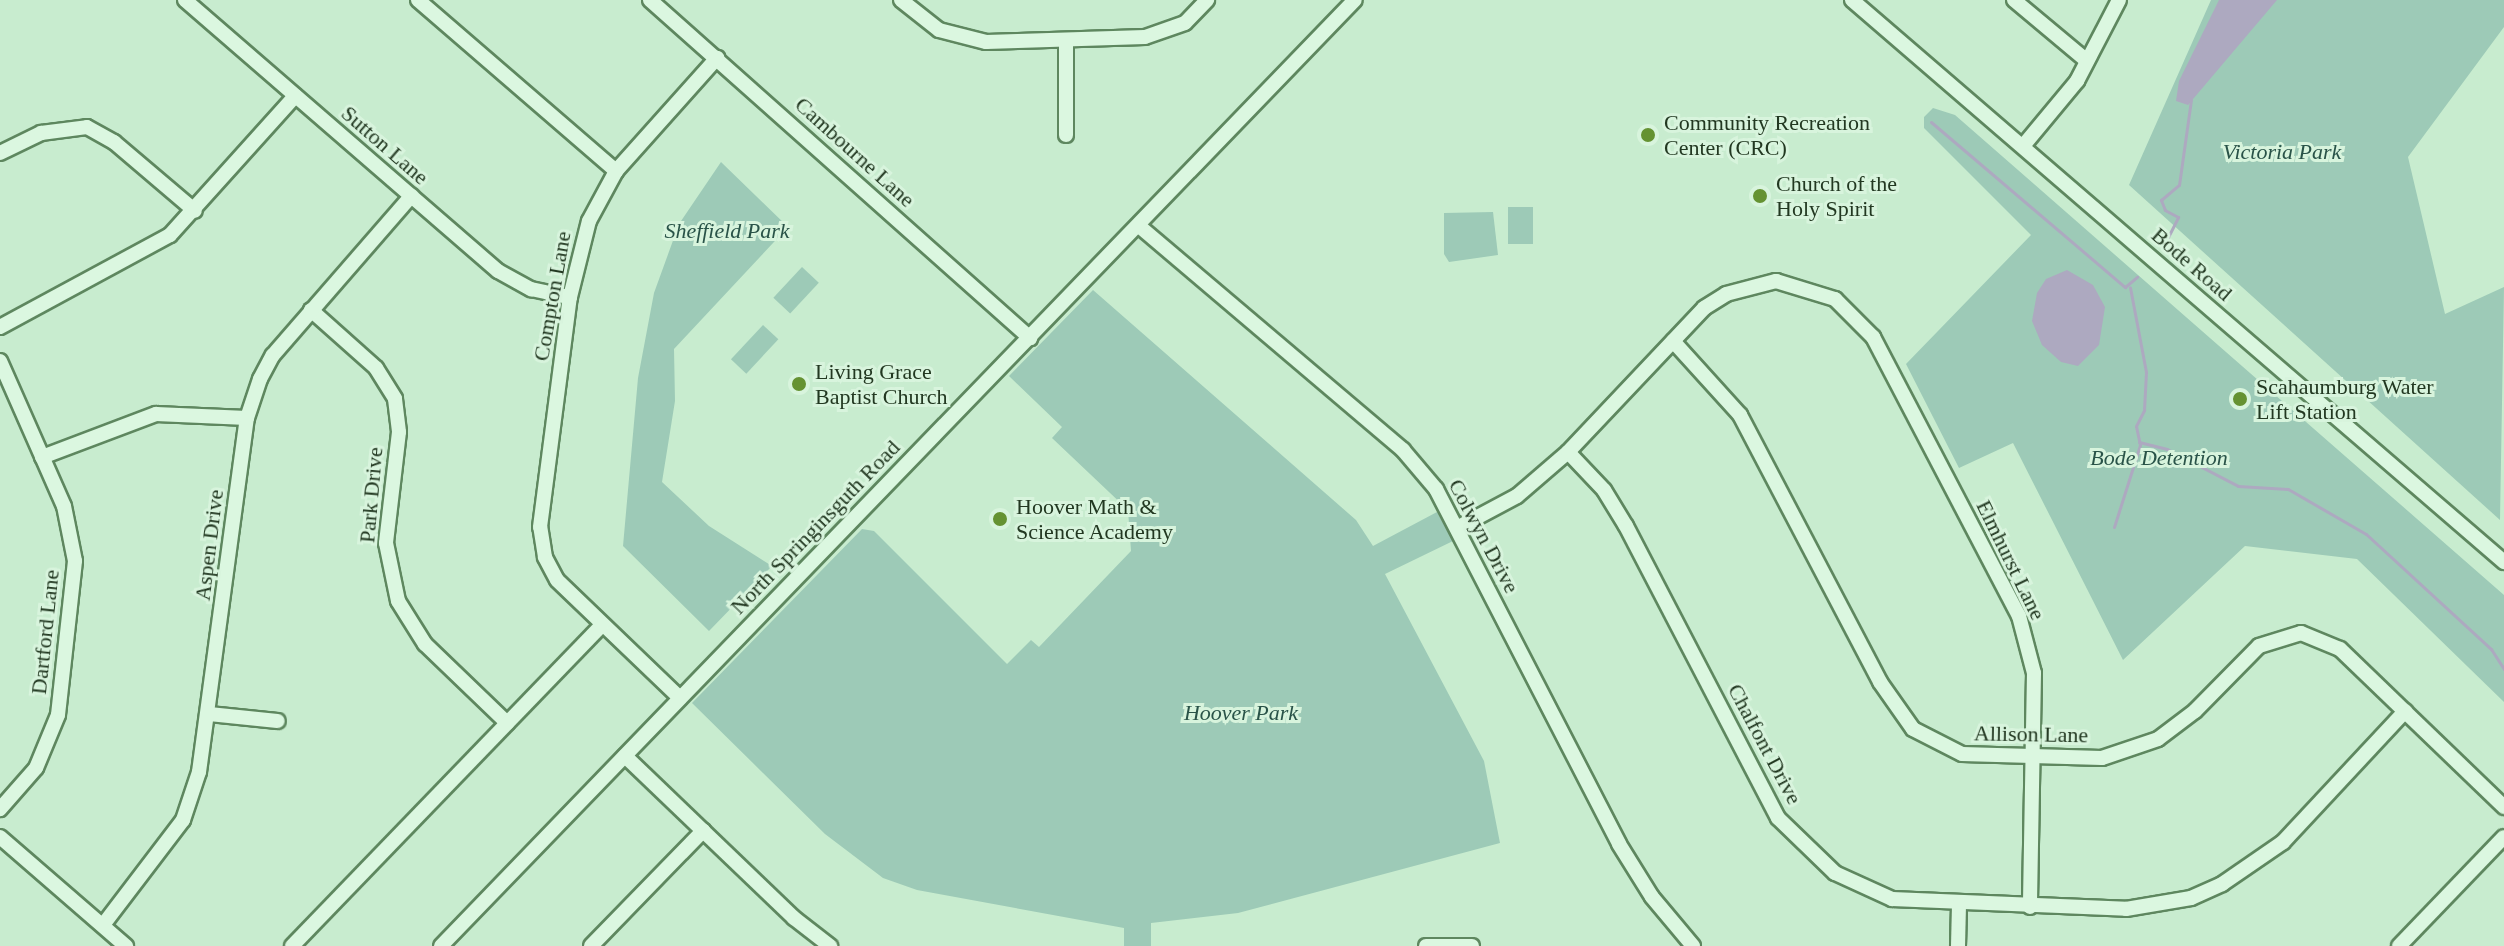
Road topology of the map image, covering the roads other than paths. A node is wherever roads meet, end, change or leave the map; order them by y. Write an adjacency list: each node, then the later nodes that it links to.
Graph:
1 (185, 0): 13 (street, Sutton Lane)
2 (418, 0): 17 (street)
3 (650, 0): 11 (street, Cambourne Lane)
4 (901, 0): 10 (street)
5 (1207, 0): 10 (street)
6 (1355, 0): 20 (street, North Springinsguth Road)
7 (1852, 0): 15 (street, Bode Road)
8 (2014, 0): 12 (street)
9 (2119, 0): 12 (street)
10 (1066, 42): 14 (street)
11 (717, 58): 17 (street, Compton Lane); 24 (street, Cambourne Lane)
12 (2087, 61): 15 (street)
13 (295, 96): 18 (street, Sutton Lane); 19 (street)
14 (1066, 135)
15 (2023, 146): 31 (street, Bode Road)
16 (0, 153): 19 (street)
17 (616, 171): 21 (street, Compton Lane)
18 (411, 196): 21 (street, Sutton Lane); 22 (street, Aspen Drive)
19 (195, 211): 23 (street)
20 (1139, 226): 24 (street, North Springinsguth Road); 30 (street, Colwyn Drive)
21 (570, 297): 32 (street, Compton Lane)
22 (311, 310): 27 (street, Aspen Drive); 37 (street, Park Drive)
23 (0, 327)
24 (1030, 338): 33 (street, North Springinsguth Road)
25 (1673, 341): 28 (street); 39 (street, Allison Lane); 39 (street, Elmhurst Lane)
26 (0, 361): 29 (street, Dartford Lane)
27 (247, 418): 29 (street); 35 (street, Aspen Drive)
28 (1568, 452): 30 (street); 45 (street, Chalfont Drive)
29 (42, 457): 41 (street, Dartford Lane)
30 (1457, 528): 55 (street, Colwyn Drive)
31 (2504, 562)
32 (602, 625): 33 (street); 37 (street)
33 (680, 698): 38 (street, North Springinsguth Road)
34 (2405, 711): 39 (street, Allison Lane); 40 (street, Allison Lane); 46 (street, Chalfont Drive)
35 (209, 714): 36 (street); 47 (street, Aspen Drive)
36 (278, 721)
37 (507, 723): 50 (street)
38 (625, 756): 42 (street); 51 (street, North Springinsguth Road)
39 (2035, 758): 46 (street, Elmhurst Lane)
40 (2504, 807)
41 (0, 809)
42 (703, 831): 48 (street); 52 (street)
43 (0, 837): 47 (street)
44 (2504, 837): 57 (street)
45 (1959, 905): 46 (street, Chalfont Drive); 56 (street)
46 (2030, 907)
47 (103, 925): 49 (street)
48 (596, 944)
49 (126, 946)
50 (292, 946)
51 (441, 946)
52 (830, 946)
53 (1426, 946): 54 (street)
54 (1472, 946)
55 (1693, 946)
56 (1958, 946)
57 (2399, 946)

